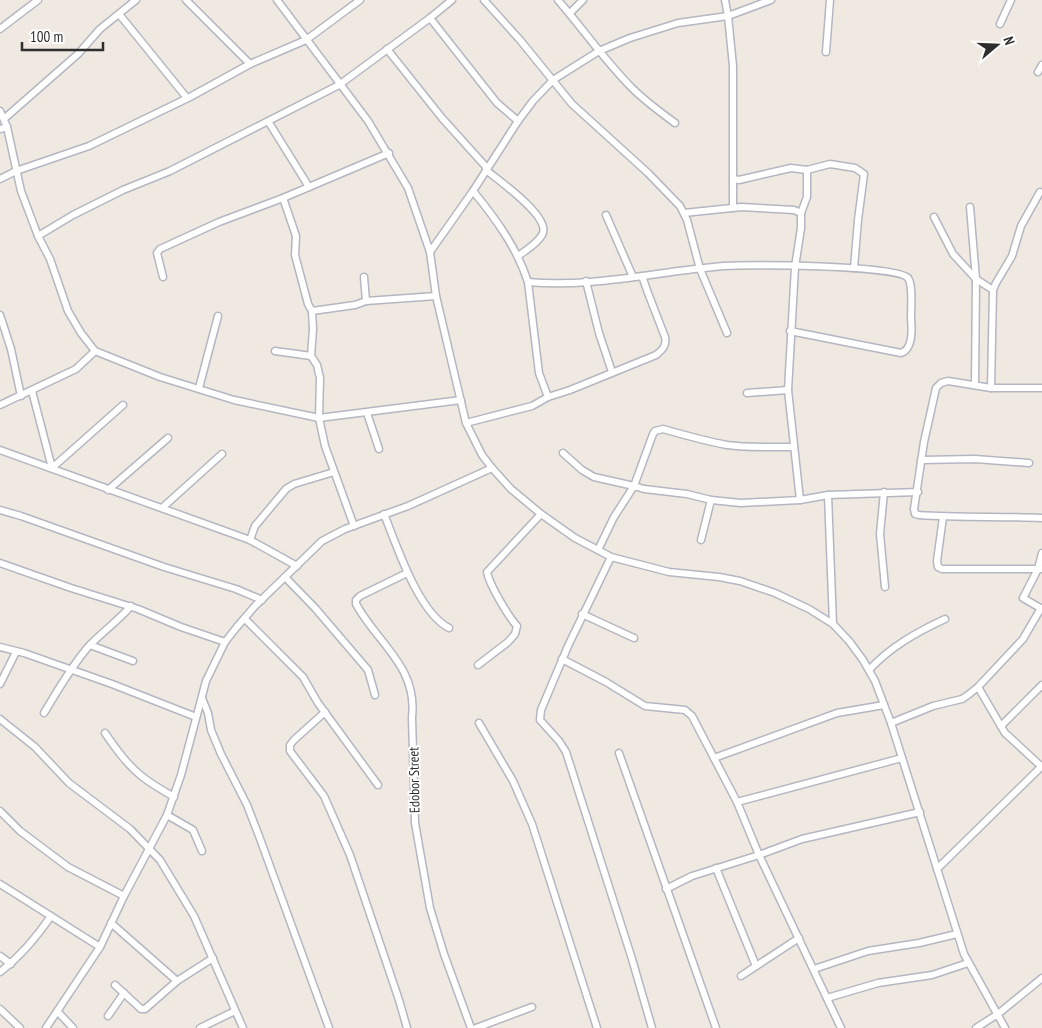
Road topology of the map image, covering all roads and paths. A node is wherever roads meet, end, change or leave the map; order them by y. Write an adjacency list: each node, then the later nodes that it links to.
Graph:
1 (38, 0): 19 (street)
2 (136, 0): 14 (street)
3 (186, 0): 24 (street)
4 (277, 0): 20 (street)
5 (360, 0): 20 (street)
6 (452, 0): 17 (street)
7 (484, 0): 25 (street)
8 (558, 0): 15 (street)
9 (583, 0): 15 (street)
10 (725, 0): 16 (street)
11 (771, 0): 16 (street)
12 (830, 0): 23 (street)
13 (1011, 0): 18 (street)
14 (118, 14): 27 (street); 29 (street)
15 (570, 14): 22 (street)
16 (728, 16): 22 (street); 39 (street)
17 (430, 18): 21 (street); 31 (street)
18 (1000, 24)
19 (0, 29)
20 (306, 40): 24 (street); 26 (street)
21 (387, 50): 26 (street); 36 (street)
22 (599, 51): 25 (street); 32 (street)
23 (826, 52)
24 (250, 64): 27 (street)
25 (553, 80): 31 (street); 47 (street)
26 (340, 84): 30 (street); 35 (street)
27 (187, 98): 38 (street)
28 (0, 111): 29 (street)
29 (4, 118): 33 (street)
30 (268, 121): 41 (street); 51 (street)
31 (518, 121): 36 (street)
32 (675, 122)
33 (7, 127): 34 (street); 38 (street)
34 (0, 129)
35 (389, 153): 41 (street); 52 (street)
36 (487, 169): 42 (street); 53 (street)
37 (807, 170): 39 (street); 48 (street); 55 (street)
38 (16, 171): 40 (street); 51 (street)
39 (733, 178): 46 (street)
40 (0, 179)
41 (310, 187): 44 (street)
42 (473, 191): 52 (street); 53 (street)
43 (1040, 192): 64 (street)
44 (283, 198): 59 (street); 67 (street)
45 (970, 207): 61 (street)
46 (733, 208): 47 (street); 48 (street)
47 (684, 213): 56 (street)
48 (801, 213): 54 (street)
49 (606, 215): 57 (street)
50 (934, 217): 61 (street)
51 (38, 236): 73 (street)
52 (430, 252): 65 (street)
53 (518, 256): 63 (street)
54 (795, 266): 55 (street); 56 (street); 70 (street)
55 (854, 268): 70 (street)
56 (700, 269): 58 (street); 71 (street)
57 (633, 276): 58 (street); 62 (street)
58 (642, 276): 75 (street)
59 (163, 277)
60 (364, 277): 66 (street)
61 (976, 279): 64 (street); 76 (street)
62 (586, 281): 63 (street); 75 (street)
63 (528, 282): 84 (street)
64 (993, 290): 78 (street)
65 (436, 296): 66 (street); 85 (street)
66 (366, 301): 67 (street)
67 (312, 310): 74 (street)
68 (0, 315): 83 (street)
69 (218, 316): 77 (street)
70 (790, 331): 81 (street)
71 (727, 333)
72 (275, 350): 74 (street)
73 (95, 351): 77 (street); 80 (street)
74 (311, 356): 89 (street)
75 (612, 372): 84 (street)
76 (975, 385): 78 (street); 97 (street)
77 (199, 388): 89 (street)
78 (991, 388): 79 (street)
79 (1042, 388)
80 (32, 390): 83 (street); 99 (street)
81 (788, 390): 82 (street); 92 (street)
82 (747, 393)
83 (21, 396): 86 (street)
84 (548, 397): 90 (street)
85 (461, 400): 88 (street); 90 (street)
86 (0, 405)
87 (123, 405): 99 (street)
88 (367, 413): 89 (street); 93 (street)
89 (319, 418): 101 (street)
90 (466, 423): 100 (street)
91 (168, 438): 103 (street)
92 (794, 447): 102 (street); 108 (street)
93 (379, 449)
94 (0, 450): 99 (street)
95 (563, 453): 102 (street)
96 (222, 454): 109 (street)
97 (921, 460): 98 (street); 105 (street)
98 (1029, 463)
99 (52, 468): 103 (street)
100 (492, 468): 111 (street); 112 (street)
101 (334, 472): 115 (street); 116 (street)
102 (634, 486): 107 (street); 118 (street)
103 (108, 490): 109 (street)
104 (884, 492): 105 (street); 106 (street); 126 (street)
105 (918, 492): 113 (street)
106 (828, 495): 108 (street); 133 (street)
107 (711, 500): 108 (street); 117 (street)
108 (800, 500)
109 (162, 508): 116 (street)
110 (0, 510): 127 (street)
111 (384, 514): 115 (street); 124 (street)
112 (541, 514): 118 (street); 142 (street)
113 (943, 517): 114 (street); 123 (street)
114 (1042, 518)
115 (354, 526): 122 (street)
116 (250, 540): 122 (street)
117 (701, 540)
118 (598, 550): 120 (street)
119 (1042, 553): 123 (street)
120 (611, 557): 130 (street); 133 (street)
121 (0, 563): 128 (street)
122 (297, 566): 125 (street)
123 (1040, 569): 129 (street)
124 (407, 573): 134 (street); 208 (street, Edobor Street)
125 (285, 577): 127 (street); 148 (street)
126 (884, 587)
127 (262, 600): 131 (street)
128 (131, 606): 136 (street); 137 (street)
129 (1041, 609): 147 (street)
130 (582, 614): 135 (street); 140 (street)
131 (246, 618): 136 (street); 152 (street)
132 (945, 619): 144 (street)
133 (833, 624): 144 (street)
134 (449, 628)
135 (634, 638)
136 (225, 642): 149 (street)
137 (90, 645): 141 (street); 143 (street)
138 (0, 647): 139 (street)
139 (16, 652): 143 (street); 145 (street)
140 (562, 660): 160 (street); 211 (street)
141 (132, 661)
142 (478, 664)
143 (70, 670): 151 (street); 153 (street)
144 (870, 670): 150 (street)
145 (0, 684)
146 (1042, 686): 157 (street)
147 (978, 687): 156 (street); 157 (street)
148 (375, 695)
149 (202, 698): 153 (street); 206 (street)
150 (884, 705): 156 (street); 160 (street)
151 (44, 712)
152 (325, 712): 163 (street); 207 (street)
153 (196, 716): 164 (street)
154 (0, 719): 169 (street)
155 (479, 723): 210 (street)
156 (891, 723): 161 (street)
157 (1002, 726): 162 (street)
158 (105, 733): 164 (street)
159 (619, 753): 175 (street)
160 (714, 758): 165 (street)
161 (902, 758): 165 (street); 167 (street)
162 (1042, 766): 173 (street)
163 (378, 785)
164 (174, 797): 168 (street)
165 (737, 802): 171 (street)
166 (0, 811): 176 (street)
167 (920, 812): 171 (street); 173 (street)
168 (167, 815): 169 (street); 170 (street)
169 (151, 849): 176 (street); 183 (street)
170 (202, 851)
171 (759, 855): 172 (street); 180 (street)
172 (716, 868): 175 (street); 186 (street)
173 (937, 869): 179 (street)
174 (0, 884): 177 (street)
175 (666, 889): 212 (street)
176 (124, 896): 178 (street)
177 (51, 916): 181 (street); 185 (street)
178 (111, 923): 181 (street); 191 (street)
179 (957, 934): 184 (street); 187 (street)
180 (799, 938): 186 (street); 187 (street)
181 (100, 947): 198 (street)
182 (0, 956): 185 (street)
183 (213, 958): 191 (street); 197 (street)
184 (968, 963): 194 (street); 199 (street)
185 (11, 964): 188 (street)
186 (756, 966): 189 (street)
187 (814, 969): 194 (street)
188 (0, 972)
189 (741, 976)
190 (1042, 978): 199 (street)
191 (177, 981): 193 (street)
192 (115, 985): 193 (street)
193 (124, 994): 200 (street)
194 (827, 998): 213 (street)
195 (532, 1007): 209 (street)
196 (0, 1009): 201 (street)
197 (235, 1011): 204 (street); 205 (street)
198 (58, 1012): 202 (street); 203 (street)
199 (998, 1014): 214 (street); 215 (street)
200 (108, 1016)
201 (20, 1028)
202 (46, 1028)
203 (73, 1028)
204 (200, 1028)
205 (243, 1028)
206 (330, 1028)
207 (407, 1028)
208 (471, 1028)
209 (476, 1028)
210 (597, 1028)
211 (652, 1028)
212 (716, 1028)
213 (842, 1028)
214 (976, 1028)
215 (1005, 1028)

